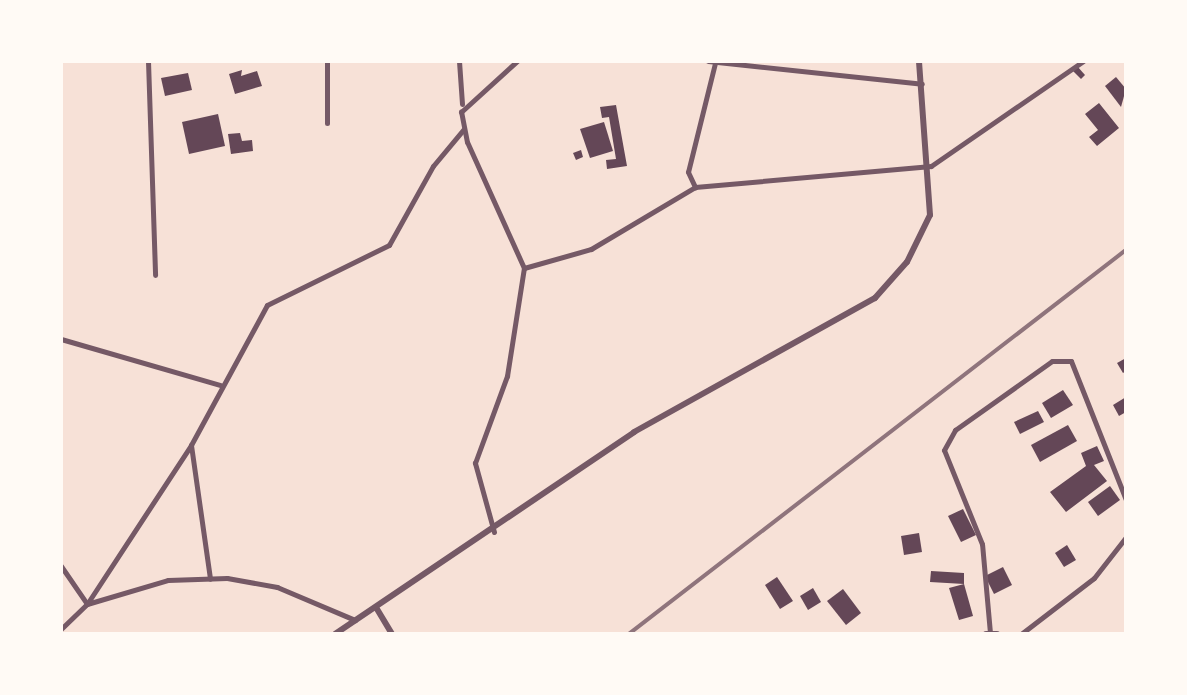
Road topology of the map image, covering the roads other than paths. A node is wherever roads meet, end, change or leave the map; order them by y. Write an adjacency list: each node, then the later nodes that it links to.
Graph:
1 (148, 61): 15 (street)
2 (327, 61): 10 (street)
3 (460, 61): 9 (street)
4 (517, 61): 9 (street)
5 (919, 61): 8 (street)
6 (1083, 61): 12 (street)
7 (712, 62): 8 (street); 13 (street)
8 (922, 84): 12 (street)
9 (462, 104): 11 (street)
10 (327, 123)
11 (463, 130): 14 (street); 17 (street)
12 (931, 166): 13 (street); 20 (street)
13 (695, 187): 14 (street)
14 (524, 268): 20 (street)
15 (155, 275)
16 (61, 339): 17 (street)
17 (220, 385): 18 (street)
18 (191, 445): 23 (street); 24 (street)
19 (1126, 500): 30 (street)
20 (494, 532): 25 (street)
21 (1126, 537): 32 (street)
22 (61, 566): 24 (street)
23 (210, 579): 24 (street); 26 (street)
24 (87, 604): 27 (street)
25 (377, 609): 26 (street); 29 (street)
26 (355, 620): 28 (street)
27 (61, 629)
28 (335, 634)
29 (392, 634)
30 (988, 634): 31 (street)
31 (997, 634)
32 (1021, 634)

